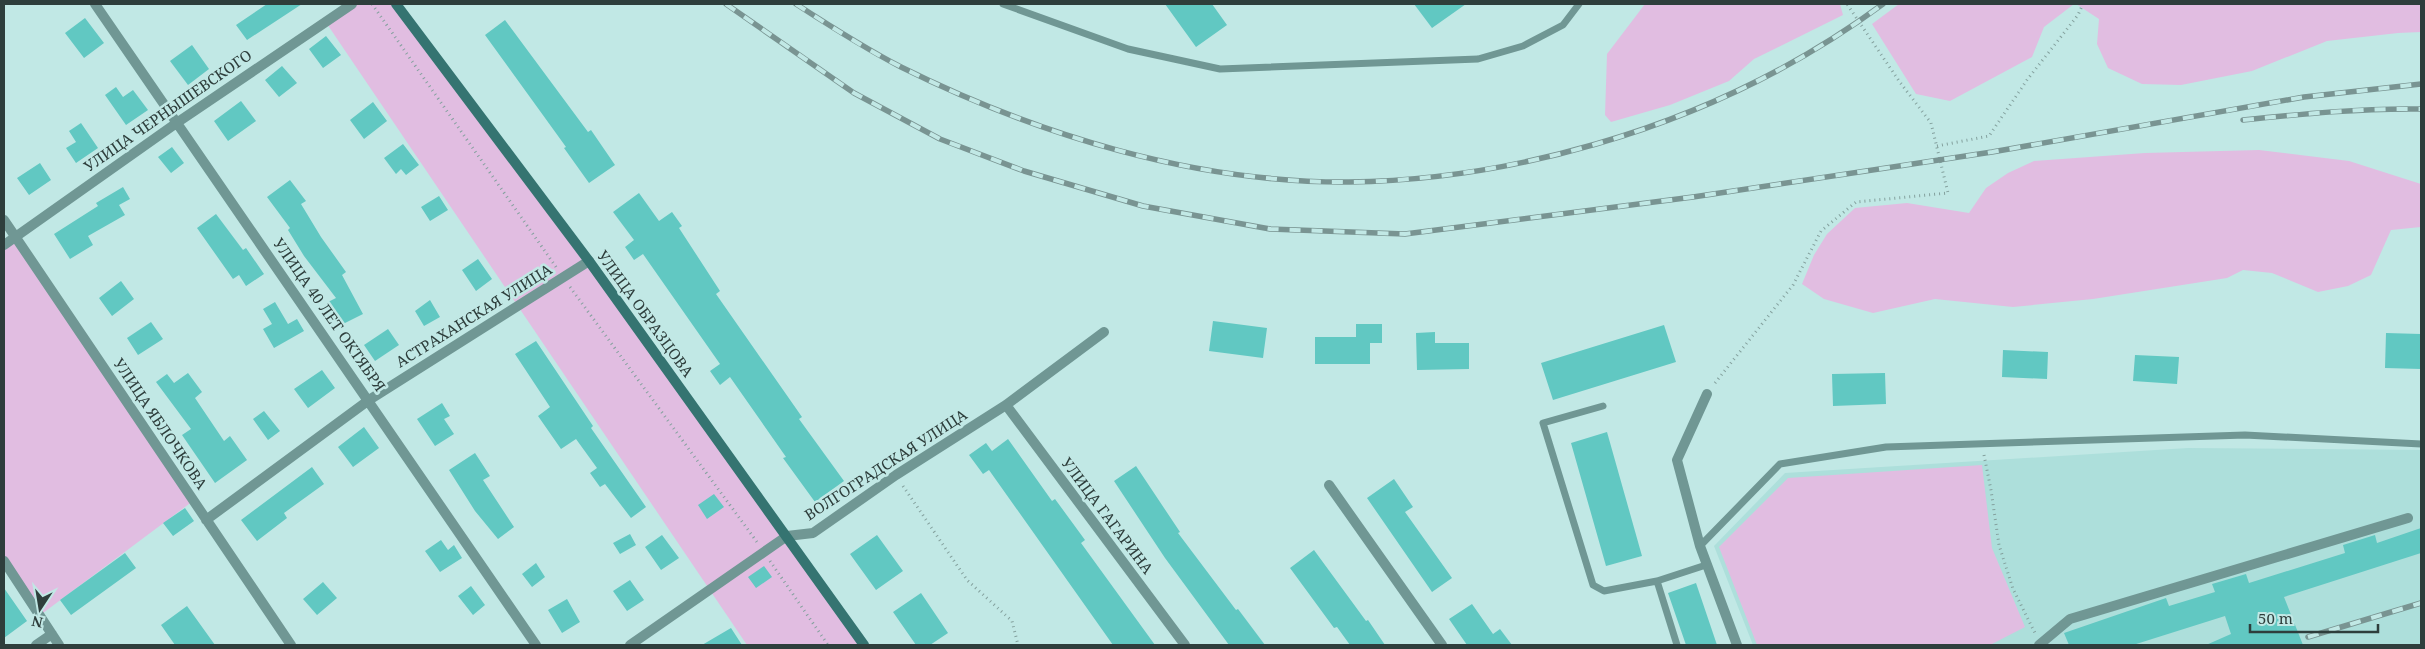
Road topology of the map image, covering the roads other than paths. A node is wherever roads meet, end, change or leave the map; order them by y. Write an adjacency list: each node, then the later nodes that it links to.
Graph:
1 (95, 4): 6 (street, УЛИЦА 40 ЛЕТ ОКТЯБРЯ)
2 (352, 4): 6 (street, УЛИЦА ЧЕРНЫШЕВСКОГО)
3 (396, 4): 10 (street, УЛИЦА ОБРАЗЦОВА)
4 (1003, 4): 5 (lane)
5 (1580, 4)
6 (178, 122): 8 (street, УЛИЦА ЧЕРНЫШЕВСКОГО); 13 (street, УЛИЦА 40 ЛЕТ ОКТЯБРЯ)
7 (4, 220): 8 (street, УЛИЦА ЯБЛОЧКОВА)
8 (16, 237): 9 (street, УЛИЦА ЧЕРНЫШЕВСКОГО); 19 (street, УЛИЦА ЯБЛОЧКОВА)
9 (4, 245)
10 (589, 261): 13 (street, АСТРАХАНСКАЯ УЛИЦА); 20 (street, УЛИЦА ОБРАЗЦОВА)
11 (1104, 332): 14 (street, ВОЛГОГРАДСКАЯ УЛИЦА)
12 (1706, 394): 21 (street)
13 (369, 400): 19 (street, АСТРАХАНСКАЯ УЛИЦА); 29 (street, УЛИЦА 40 ЛЕТ ОКТЯБРЯ)
14 (1006, 405): 20 (street, ВОЛГОГРАДСКАЯ УЛИЦА); 32 (street, УЛИЦА ГАГАРИНА)
15 (1603, 406): 24 (lane)
16 (2421, 444): 21 (lane)
17 (1329, 485): 33 (street)
18 (2408, 518): 36 (street)
19 (206, 520): 28 (street, УЛИЦА ЯБЛОЧКОВА)
20 (787, 536): 30 (street, ВОЛГОГРАДСКАЯ УЛИЦА); 31 (street, УЛИЦА ОБРАЗЦОВА)
21 (1700, 546): 23 (street)
22 (4, 562): 25 (street)
23 (1706, 565): 24 (lane); 35 (street)
24 (1657, 581): 34 (lane)
25 (52, 634): 26 (street); 27 (street)
26 (36, 645)
27 (59, 645)
28 (291, 645)
29 (536, 645)
30 (630, 645)
31 (864, 645)
32 (1185, 645)
33 (1442, 645)
34 (1677, 645)
35 (1737, 645)
36 (2040, 645)

